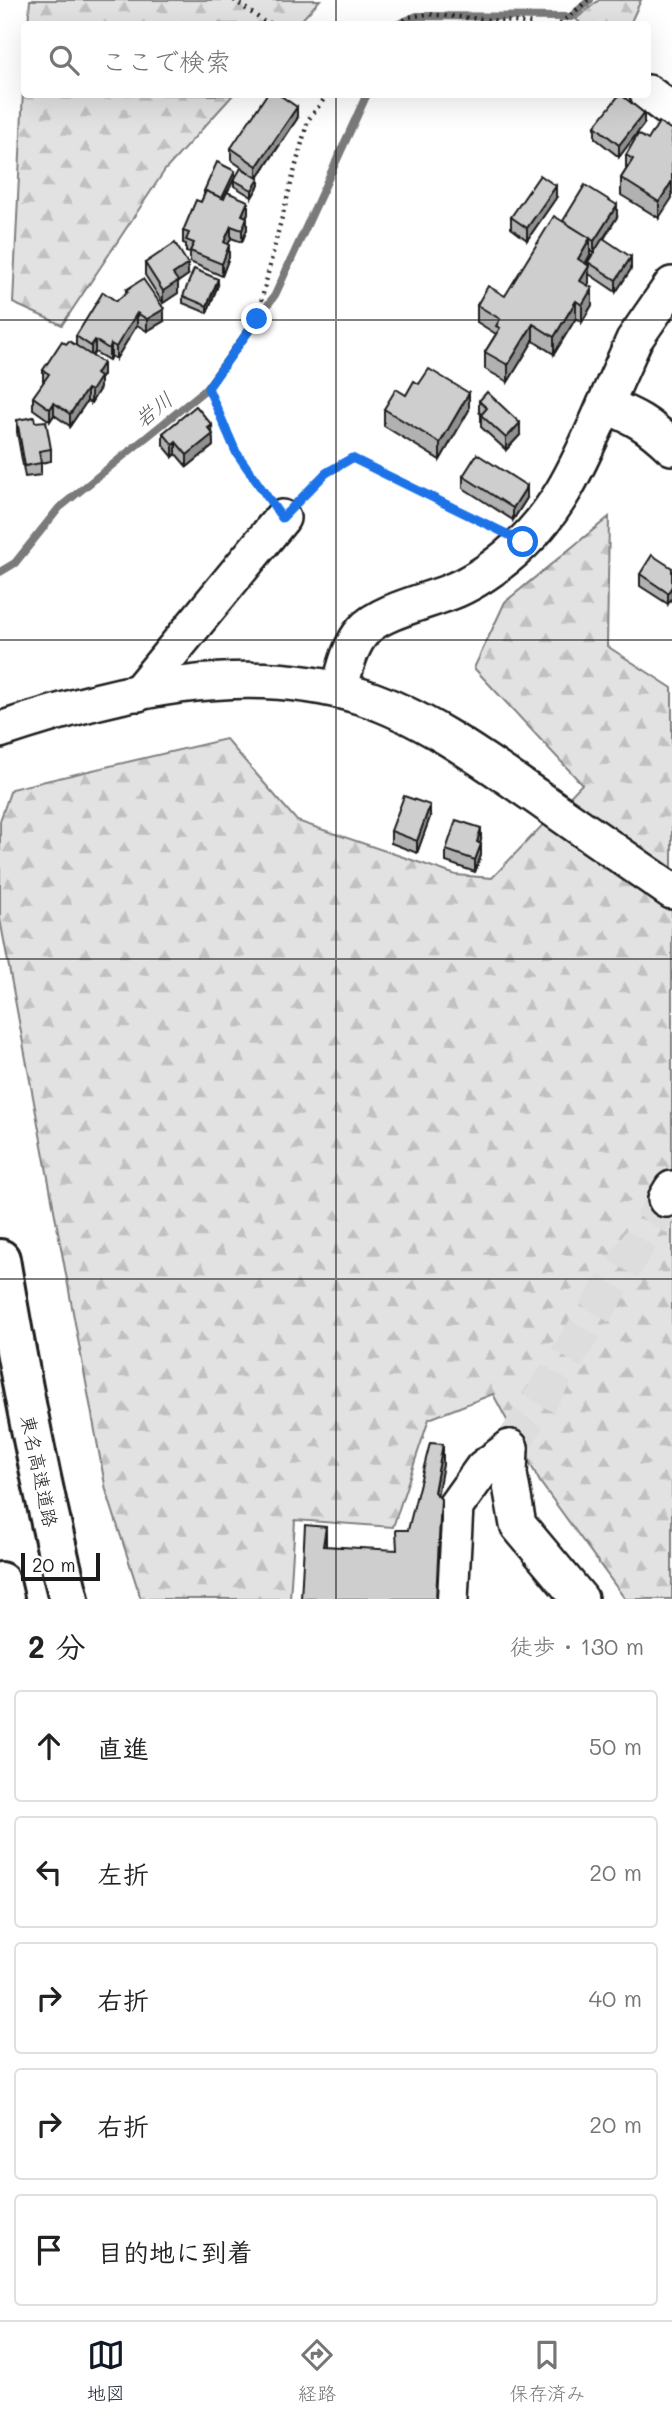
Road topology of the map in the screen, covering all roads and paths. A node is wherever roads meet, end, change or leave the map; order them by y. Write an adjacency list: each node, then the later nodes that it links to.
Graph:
1 (234, 0): 3 (path)
2 (588, 0): 6 (path)
3 (263, 21)
4 (403, 21): 5 (path)
5 (503, 21)
6 (564, 21)
7 (651, 95): 9 (street)
8 (325, 98): 13 (path)
9 (672, 111)
10 (672, 285): 11 (street)
11 (605, 405): 12 (street); 14 (street)
12 (672, 447)
13 (282, 518): 14 (path); 16 (street)
14 (523, 542): 15 (street)
15 (339, 690): 16 (street); 18 (street)
16 (138, 693): 17 (street)
17 (0, 730)
18 (672, 891)
19 (0, 1259): 22 (highway, 東名高速道路)
20 (0, 1582): 21 (highway)
21 (4, 1599)
22 (69, 1599)
23 (450, 1599): 24 (street)
24 (580, 1599)

